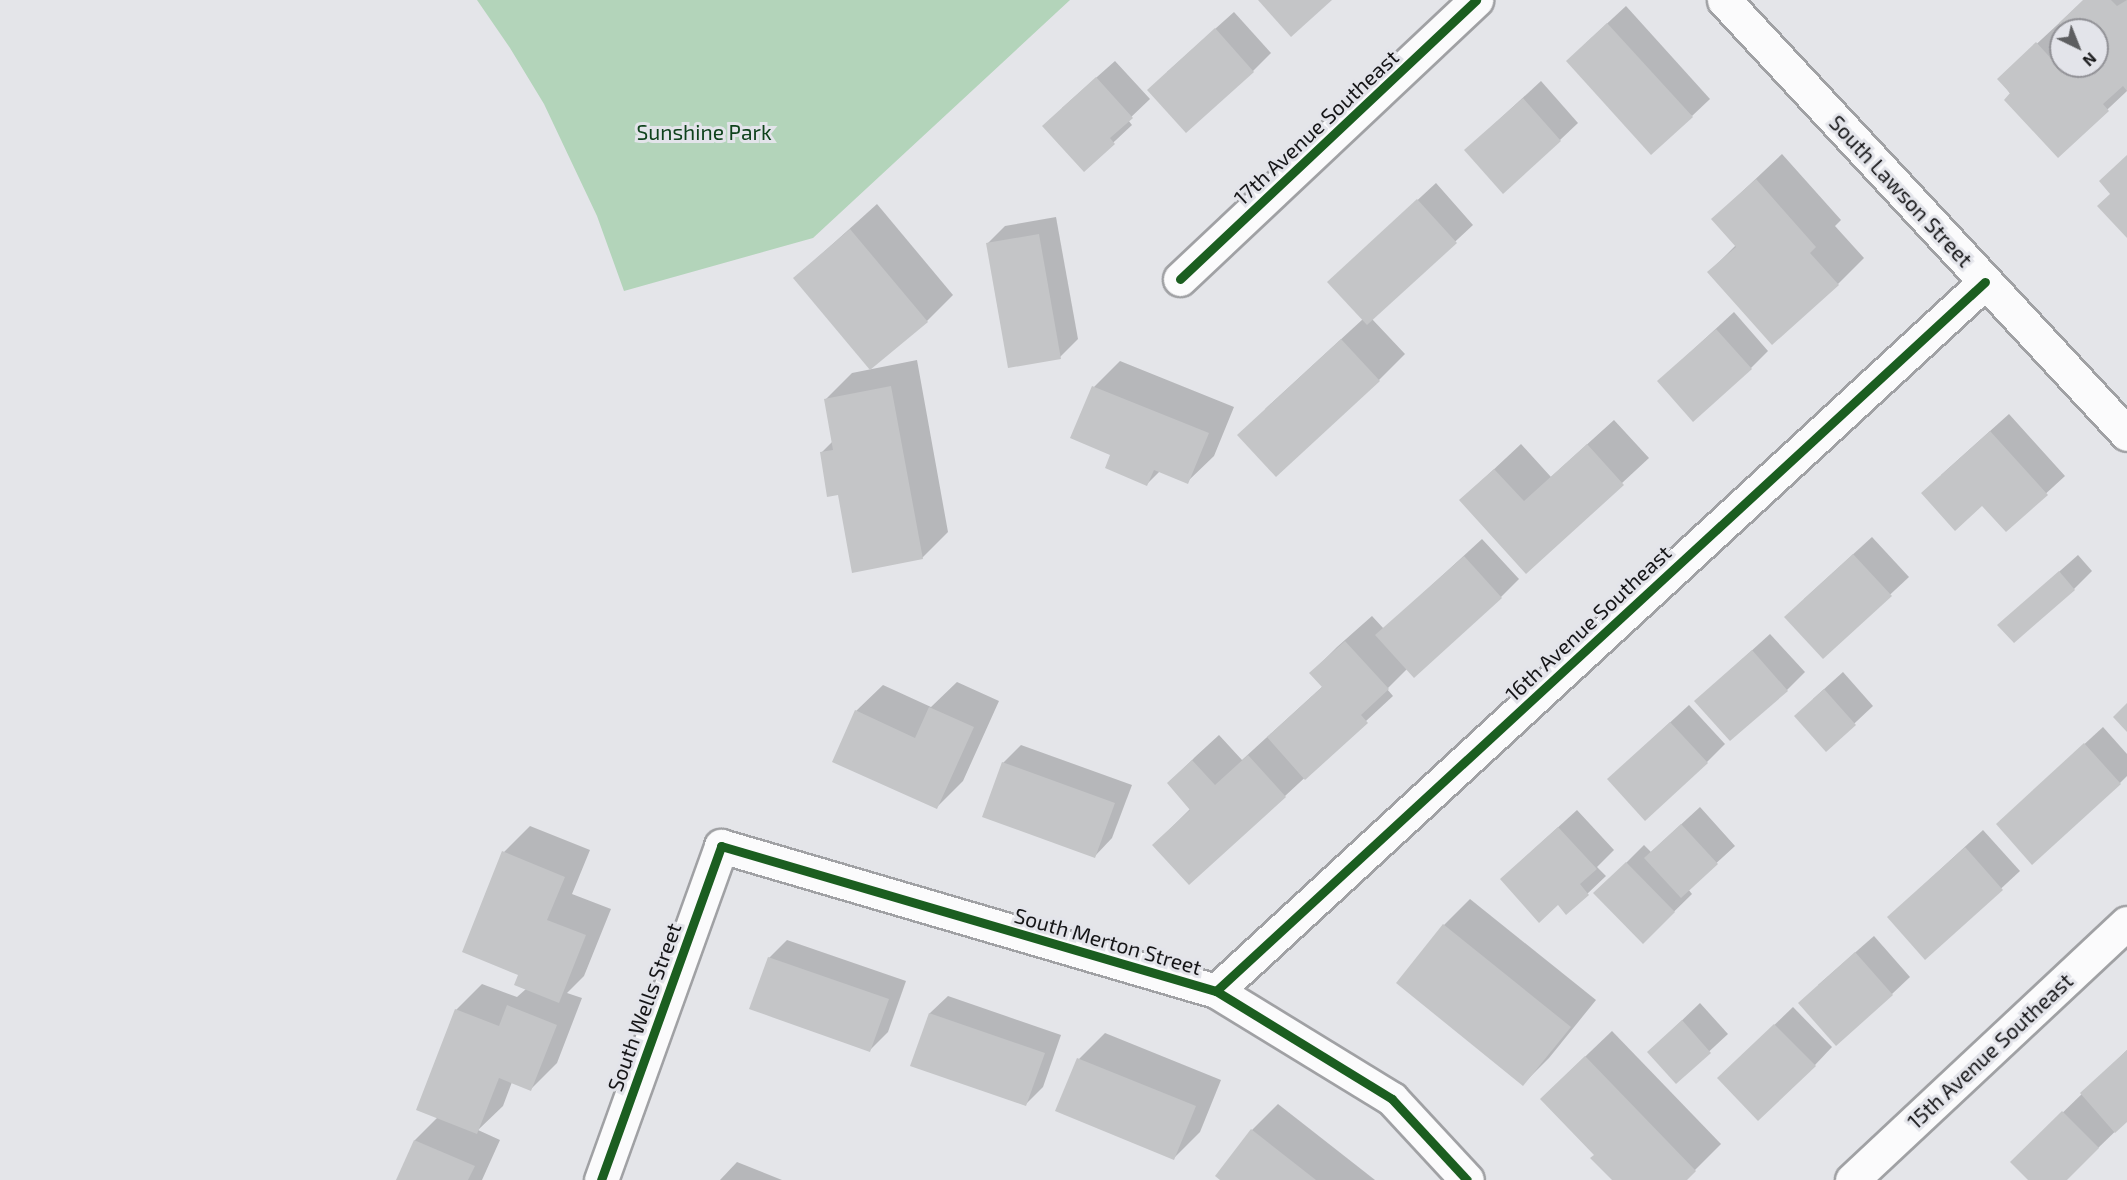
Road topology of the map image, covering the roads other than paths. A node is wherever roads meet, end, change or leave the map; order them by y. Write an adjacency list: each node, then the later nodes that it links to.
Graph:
1 (1476, 0): 3 (street, 17th Avenue Southeast)
2 (1724, 0): 4 (street, South Lawson Street)
3 (1180, 279)
4 (1985, 282): 5 (street, South Lawson Street); 8 (street, 16th Avenue Southeast)
5 (2127, 434)
6 (721, 846): 8 (street, South Merton Street); 9 (street, South Wells Street)
7 (2127, 922): 11 (street, 15th Avenue Southeast)
8 (1216, 991): 10 (street, South Merton Street)
9 (601, 1180)
10 (1467, 1180)
11 (1852, 1180)

